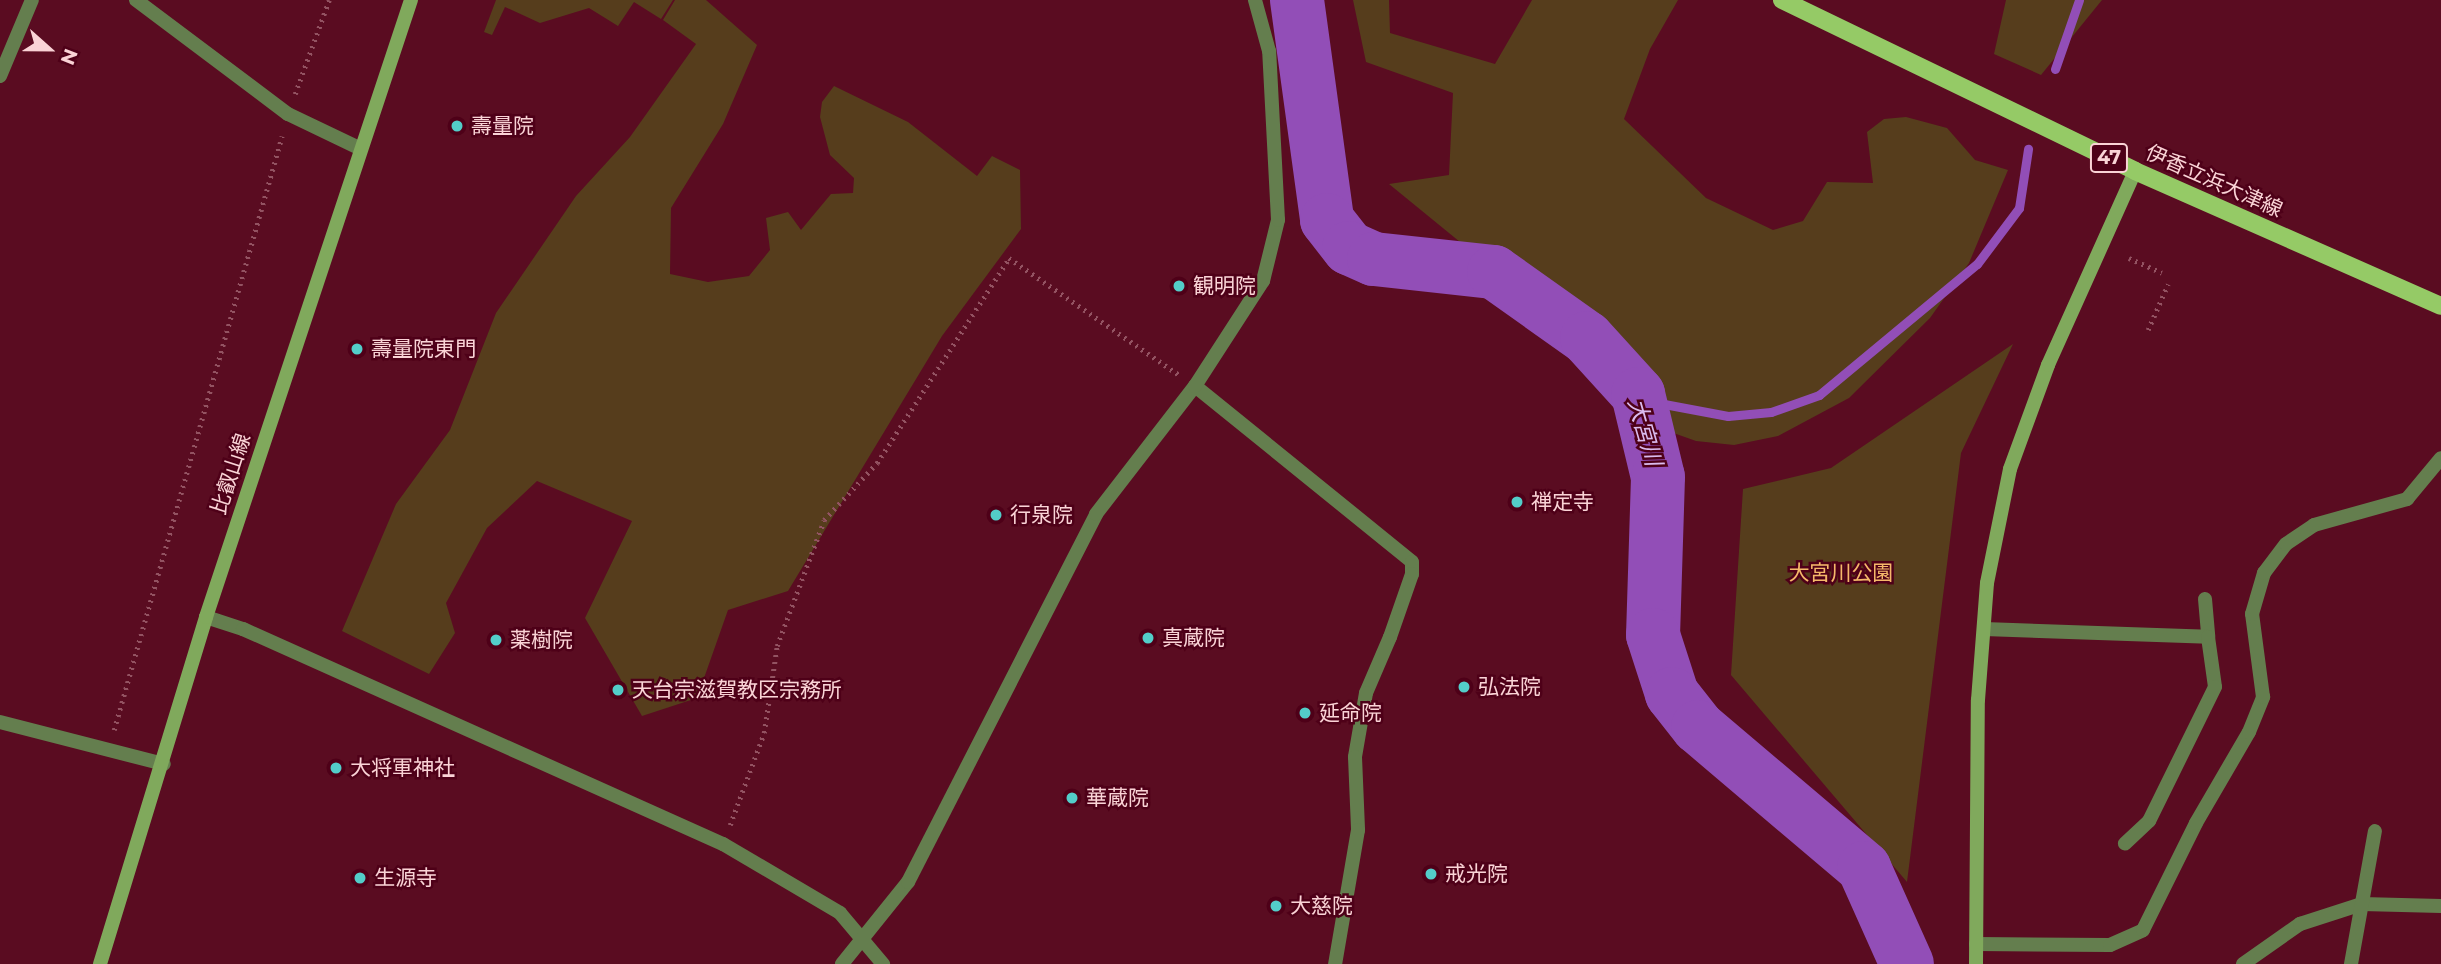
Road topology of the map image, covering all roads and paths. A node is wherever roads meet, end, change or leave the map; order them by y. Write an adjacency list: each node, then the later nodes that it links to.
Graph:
1 (32, 0): 7 (street)
2 (136, 0): 8 (street)
3 (329, 0): 8 (path)
4 (411, 0): 9 (main road, 比叡山線)
5 (1255, 0): 16 (street)
6 (1782, 0): 10 (main road, 伊香立浜大津線 / 47)
7 (0, 76)
8 (288, 114): 9 (street); 23 (path)
9 (359, 148): 19 (main road, 比叡山線)
10 (2135, 171): 14 (main road, 伊香立浜大津線 / 47); 20 (main road)
11 (2129, 258): 12 (path)
12 (2162, 273)
13 (2168, 284): 15 (path)
14 (2441, 306)
15 (2148, 330)
16 (1195, 386): 26 (path); 30 (street); 35 (street)
17 (2441, 458): 31 (street)
18 (2205, 599): 21 (street)
19 (206, 617): 24 (main road, 比叡山線); 26 (street)
20 (1984, 629): 21 (street); 31 (main road)
21 (2208, 637): 27 (street)
22 (0, 722): 23 (street)
23 (108, 748): 24 (street)
24 (164, 764): 32 (main road, 比叡山線)
25 (2375, 831): 28 (street)
26 (723, 844): 30 (street)
27 (2125, 844)
28 (2362, 904): 29 (street); 37 (street); 38 (street)
29 (2441, 906)
30 (863, 940): 33 (street); 34 (street)
31 (1976, 944): 36 (main road)
32 (100, 964)
33 (842, 964)
34 (883, 964)
35 (1335, 964)
36 (1976, 964)
37 (2243, 964)
38 (2351, 964)

